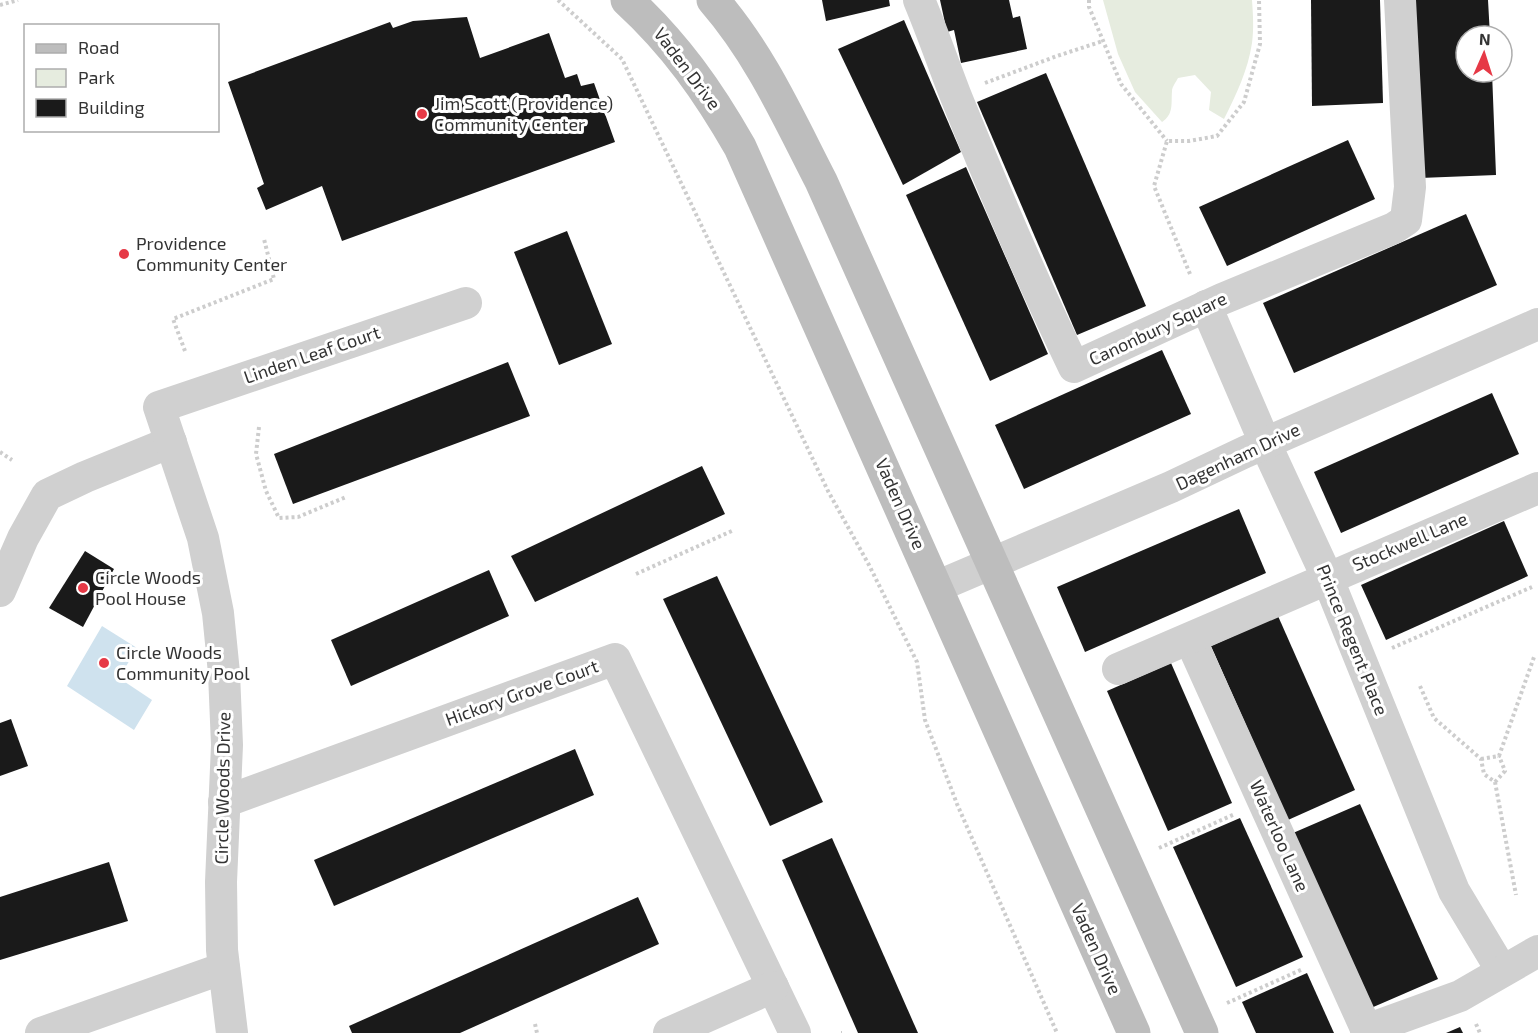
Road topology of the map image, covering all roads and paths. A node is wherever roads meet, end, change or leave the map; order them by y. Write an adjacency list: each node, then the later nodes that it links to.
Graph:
1 (18, 0): 9 (path)
2 (558, 0): 59 (path)
3 (627, 0): 31 (street, Vaden Drive)
4 (712, 0): 28 (street)
5 (919, 0): 11 (street, Canonbury Square)
6 (1089, 0): 10 (path)
7 (1259, 0): 12 (path)
8 (1400, 0): 16 (street, Canonbury Square)
9 (0, 5)
10 (1103, 41): 11 (path); 12 (path)
11 (955, 93): 16 (street, Canonbury Square)
12 (1167, 141): 14 (path)
13 (264, 239): 18 (path)
14 (1190, 274)
15 (466, 303): 19 (street, Linden Leaf Court)
16 (1206, 306): 22 (street, Prince Regent Place)
17 (1538, 324): 22 (street, Dagenham Drive)
18 (185, 351)
19 (159, 407): 21 (street, Circle Woods Drive)
20 (259, 426): 26 (path)
21 (171, 442): 33 (street); 43 (street, Circle Woods Drive)
22 (1265, 443): 28 (street, Dagenham Drive); 30 (street, Prince Regent Place)
23 (0, 452): 24 (path)
24 (12, 460)
25 (1538, 488): 30 (street, Stockwell Lane)
26 (346, 497)
27 (734, 530): 29 (path)
28 (992, 564): 31 (street, Dagenham Drive); 61 (street)
29 (636, 574)
30 (1327, 577): 34 (street, Stockwell Lane); 49 (street, Prince Regent Place)
31 (936, 587): 60 (street, Vaden Drive)
32 (1532, 587): 35 (path)
33 (0, 591)
34 (1190, 639): 37 (street, Stockwell Lane); 42 (street, Waterloo Lane)
35 (1389, 649)
36 (1534, 657): 39 (path)
37 (1118, 669)
38 (1420, 686): 40 (path)
39 (1498, 756): 40 (path); 41 (path)
40 (1481, 759): 41 (path)
41 (1495, 782): 45 (path)
42 (1263, 801): 44 (path); 47 (street, Waterloo Lane)
43 (224, 802): 48 (street, Circle Woods Drive); 50 (street, Hickory Grove Court)
44 (1159, 848)
45 (1516, 895)
46 (1538, 951): 49 (street)
47 (1333, 956): 51 (path); 53 (street, Waterloo Lane)
48 (224, 968): 54 (street); 55 (street, Circle Woods Drive)
49 (1502, 971): 53 (street)
50 (773, 987): 57 (street); 58 (street, Hickory Grove Court)
51 (1227, 1003)
52 (535, 1024): 56 (path)
53 (1367, 1031)
54 (41, 1033)
55 (232, 1033)
56 (537, 1033)
57 (669, 1033)
58 (795, 1033)
59 (1057, 1033)
60 (1134, 1033)
61 (1202, 1033)

